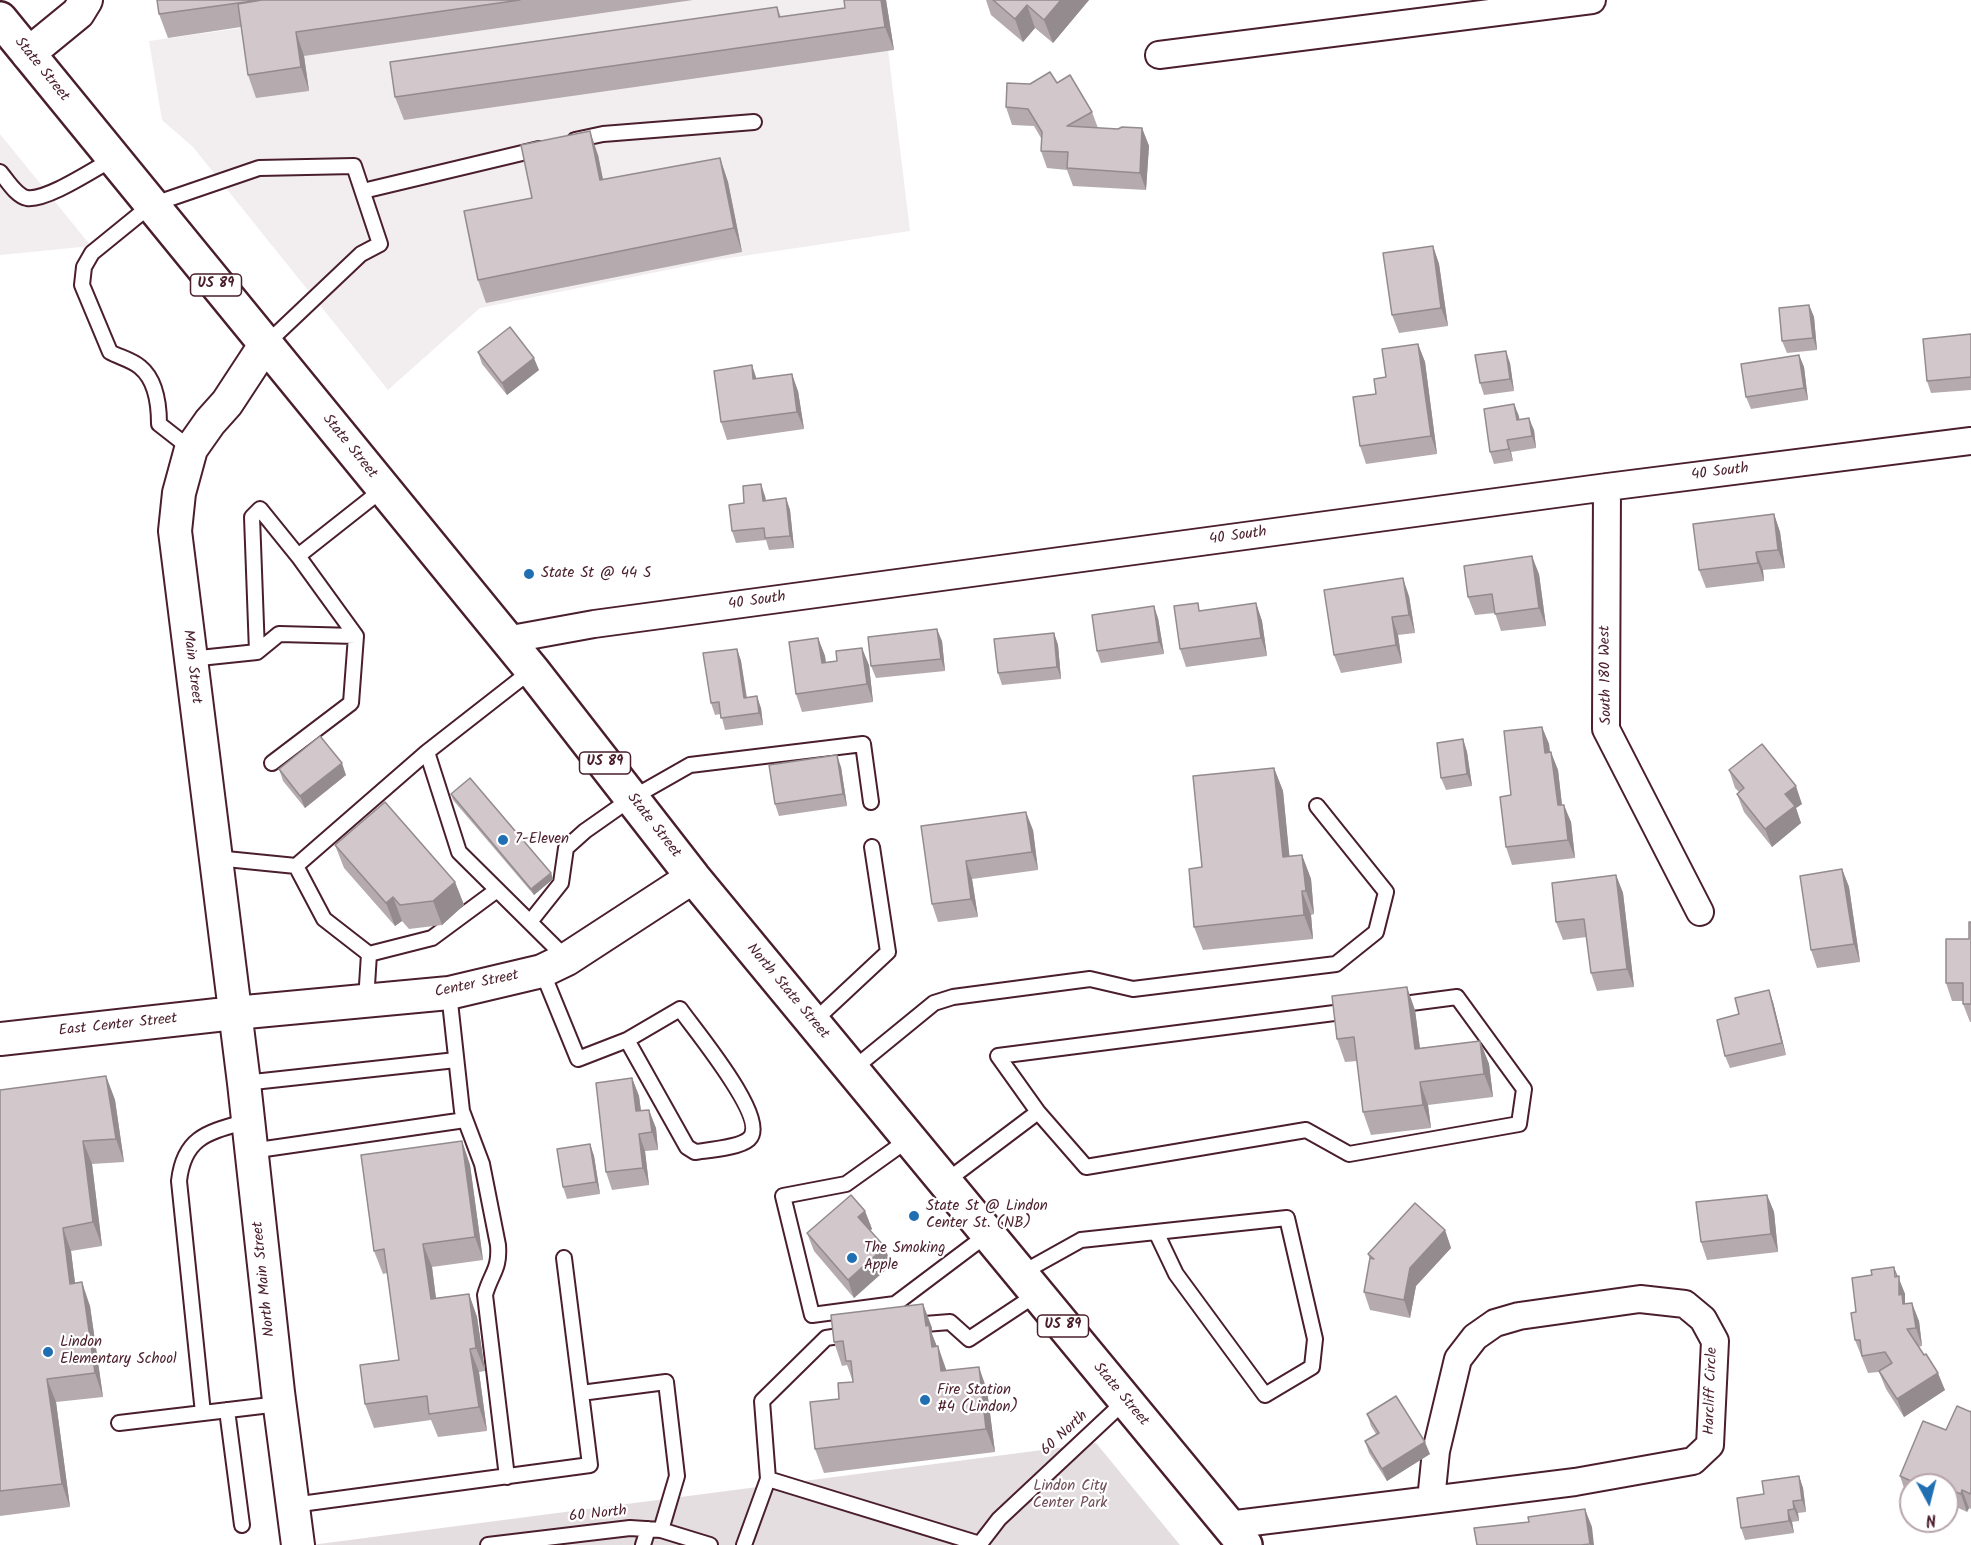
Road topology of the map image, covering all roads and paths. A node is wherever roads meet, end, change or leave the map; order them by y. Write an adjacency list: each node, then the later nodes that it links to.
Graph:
1 (86, 0): 4 (street)
2 (1592, 0): 5 (street)
3 (0, 20): 4 (main road, State Street / US 89)
4 (28, 54): 7 (main road, State Street / US 89)
5 (1159, 55)
6 (754, 122): 9 (lane)
7 (113, 159): 8 (lane); 10 (main road, State Street / US 89)
8 (0, 172)
9 (363, 191): 10 (lane); 11 (lane)
10 (151, 205): 11 (main road, State Street / US 89); 13 (lane)
11 (266, 345): 13 (street, Main Street); 15 (main road, State Street / US 89)
12 (1971, 441): 14 (street, 40 South)
13 (191, 449): 20 (street, Main Street)
14 (1607, 487): 18 (street, 40 South); 32 (street, South 180 West)
15 (384, 489): 16 (lane); 18 (main road, State Street / US 89)
16 (298, 556): 17 (lane); 19 (lane)
17 (356, 636): 19 (lane); 23 (lane)
18 (506, 640): 21 (main road, State Street / US 89)
19 (257, 652): 20 (lane)
20 (190, 659): 28 (street, Main Street)
21 (532, 670): 22 (lane); 24 (main road, State Street / US 89)
22 (427, 752): 29 (lane); 31 (lane)
23 (272, 763)
24 (632, 798): 25 (lane); 30 (main road, State Street / US 89); 33 (lane)
25 (871, 802)
26 (1317, 806): 45 (lane)
27 (872, 847): 41 (lane)
28 (216, 858): 29 (lane); 40 (street, Main Street)
29 (296, 866): 34 (lane)
30 (693, 877): 35 (street, Center Street); 41 (main road, North State Street / US 89)
31 (497, 890): 33 (lane); 34 (lane)
32 (1700, 912)
33 (530, 922): 35 (lane)
34 (369, 954): 37 (lane)
35 (554, 965): 36 (street, Center Street); 43 (lane)
36 (449, 993): 37 (street, Center Street); 44 (lane)
37 (366, 1001): 40 (street, Center Street)
38 (1385, 1006): 48 (lane)
39 (1362, 1009): 48 (lane)
40 (235, 1013): 42 (street, East Center Street); 46 (street, North Main Street)
41 (813, 1023): 45 (main road, North State Street / US 89)
42 (0, 1039)
43 (627, 1040): 43 (lane)
44 (456, 1060): 46 (lane); 49 (lane)
45 (852, 1070): 47 (main road, North State Street / US 89)
46 (244, 1083): 50 (street, North Main Street)
47 (882, 1106): 51 (main road, State Street / US 89)
48 (1038, 1112): 52 (lane)
49 (465, 1120): 50 (lane); 65 (lane)
50 (249, 1136): 61 (street, North Main Street); 63 (lane)
51 (909, 1139): 52 (main road, State Street / US 89); 54 (lane)
52 (945, 1182): 54 (main road, State Street / US 89)
53 (1156, 1232): 53 (lane); 56 (lane)
54 (988, 1234): 56 (main road, State Street / US 89)
55 (564, 1258): 59 (lane)
56 (1029, 1284): 57 (lane); 60 (main road, State Street / US 89)
57 (900, 1326)
58 (868, 1331): 66 (lane)
59 (581, 1393): 65 (lane); 70 (lane)
60 (1125, 1401): 71 (main road, State Street / US 89); 72 (lane, 60 North)
61 (279, 1404): 62 (lane); 68 (street, North Main Street)
62 (228, 1410): 63 (lane); 69 (lane)
63 (203, 1413): 64 (lane)
64 (119, 1423)
65 (507, 1477): 68 (lane)
66 (768, 1479): 72 (lane); 77 (lane)
67 (1431, 1500): 67 (street, Harcliff Circle); 71 (street, Harcliff Circle)
68 (293, 1505): 73 (street, North Main Street)
69 (242, 1525)
70 (655, 1529): 74 (lane, 60 North); 75 (lane); 76 (lane, 60 North)
71 (1236, 1535)
72 (980, 1544)
73 (298, 1545)
74 (488, 1545)
75 (643, 1545)
76 (710, 1545)
77 (744, 1545)

